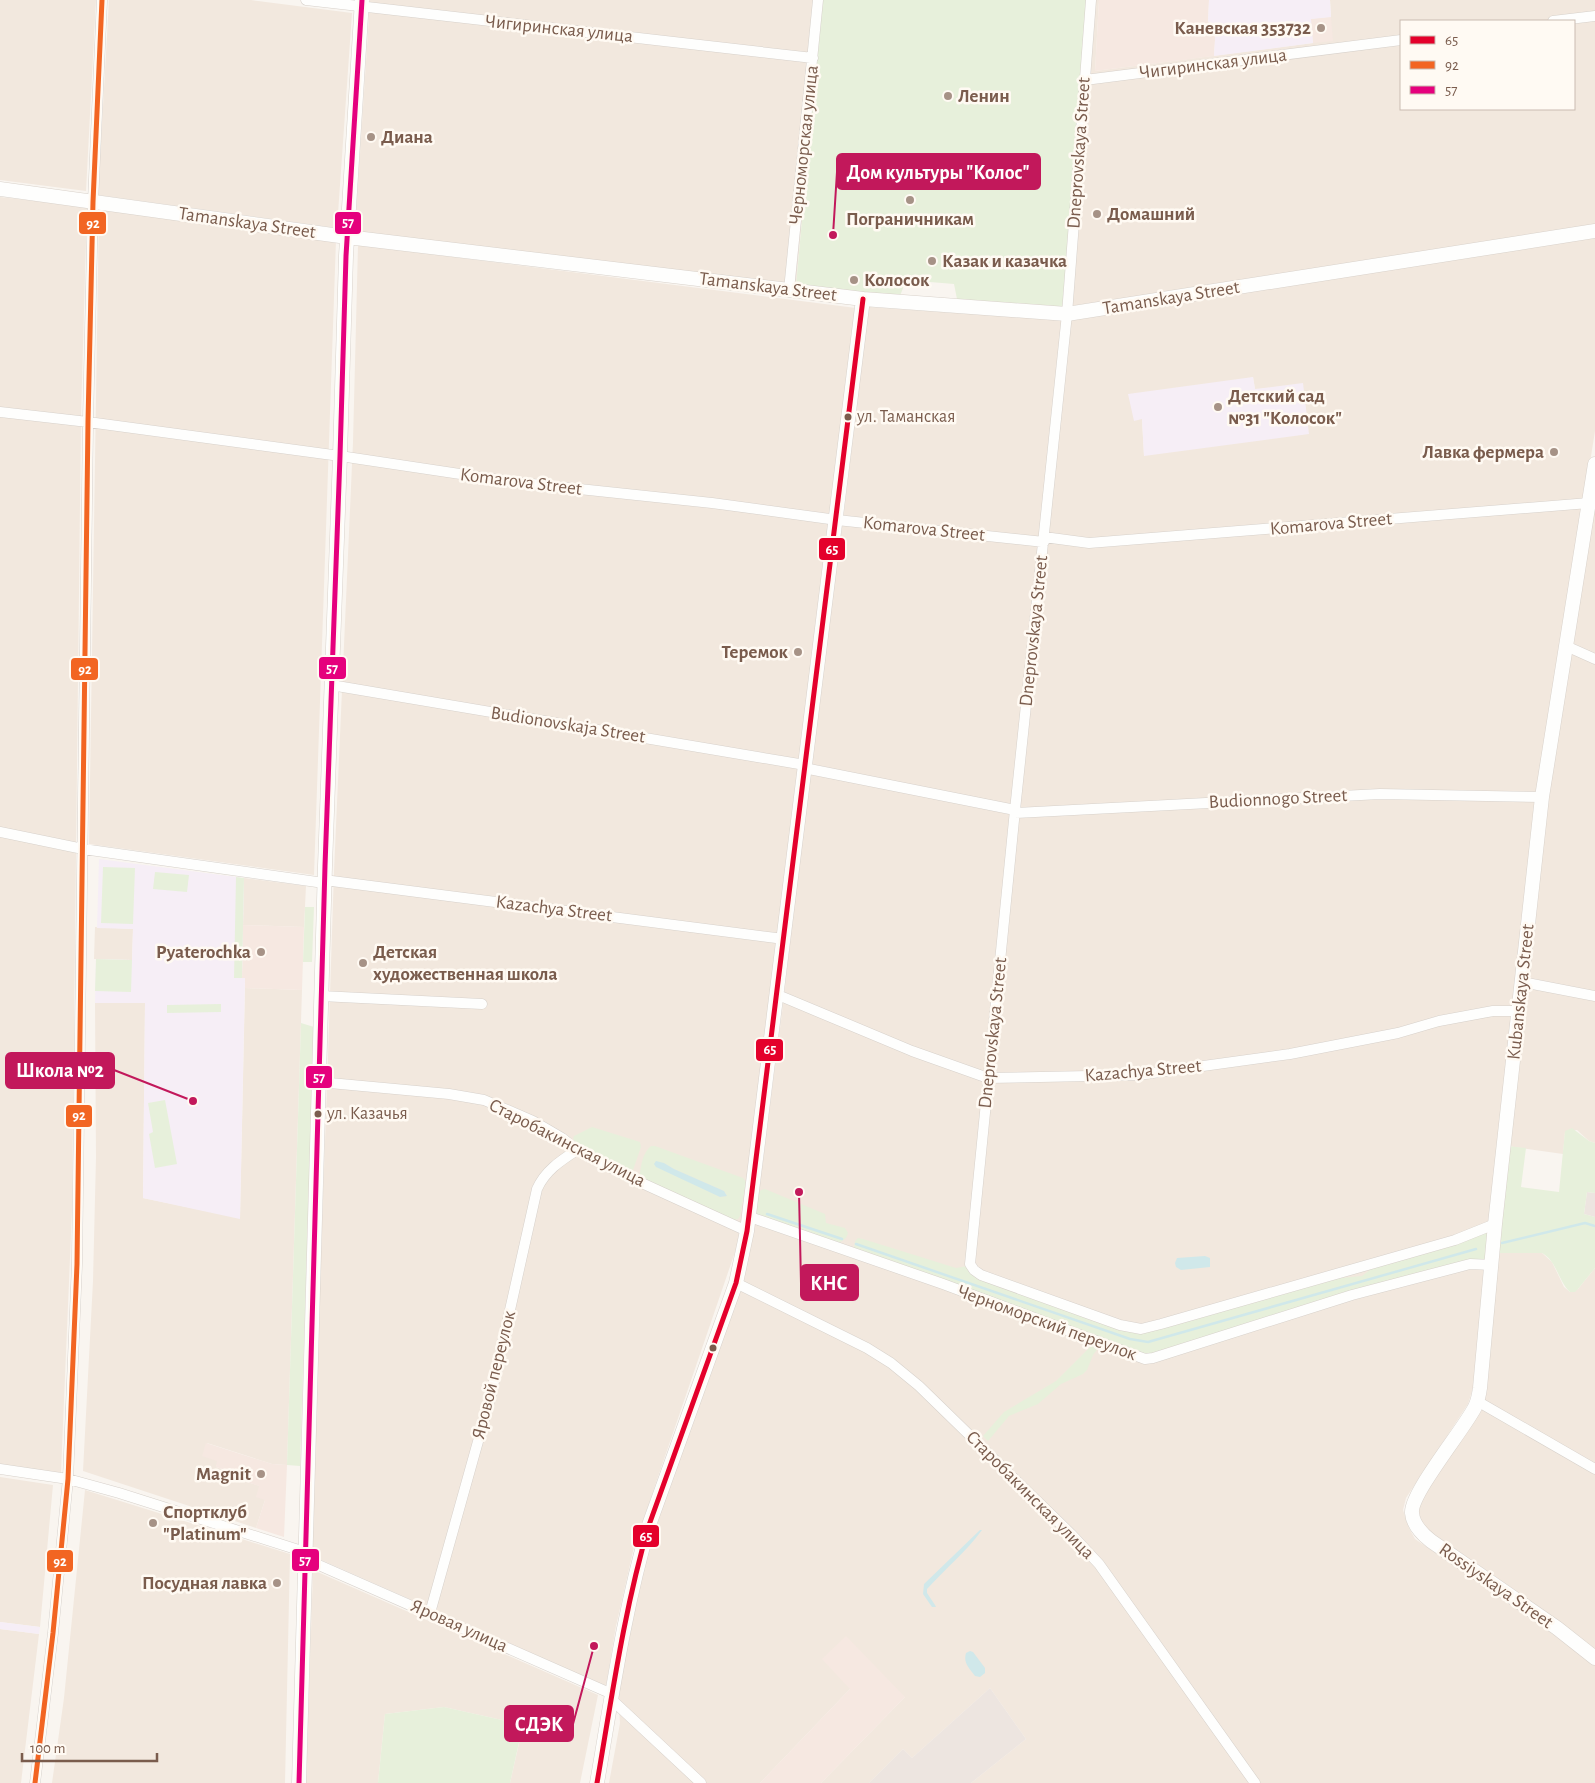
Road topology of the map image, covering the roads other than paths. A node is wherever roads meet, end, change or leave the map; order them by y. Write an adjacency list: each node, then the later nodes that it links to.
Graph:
1 (102, 0): 12 (street)
2 (306, 0): 5 (street, Чигиринская улица)
3 (818, 0): 9 (street, Черноморская улица)
4 (1091, 0): 10 (street, Dneprovskaya Street)
5 (362, 3): 9 (street, Чигиринская улица); 14 (street)
6 (1595, 16): 7 (street)
7 (1561, 20)
8 (1400, 40): 10 (street, Чигиринская улица)
9 (813, 58): 15 (street, Черноморская улица)
10 (1084, 80): 17 (street, Dneprovskaya Street)
11 (0, 189): 12 (street, Tamanskaya Street)
12 (94, 202): 14 (street, Tamanskaya Street); 19 (street)
13 (1595, 231): 17 (street, Tamanskaya Street)
14 (347, 237): 15 (street, Tamanskaya Street); 20 (street)
15 (789, 290): 16 (street, Tamanskaya Street)
16 (863, 299): 17 (street, Tamanskaya Street); 23 (street)
17 (1067, 314): 24 (street, Dneprovskaya Street)
18 (0, 412): 19 (street, Komarova Street)
19 (88, 422): 20 (street, Komarova Street); 32 (street)
20 (340, 456): 23 (street, Komarova Street); 27 (street)
21 (1595, 464): 22 (street, Kubanskaya Street)
22 (1589, 504): 24 (street, Komarova Street); 25 (street, Kubanskaya Street)
23 (837, 520): 24 (street, Komarova Street); 28 (street)
24 (1044, 539): 30 (street, Dneprovskaya Street)
25 (1566, 646): 26 (street); 29 (street, Kubanskaya Street)
26 (1595, 659)
27 (331, 685): 28 (street, Budionovskaja Street); 33 (street)
28 (805, 766): 30 (street, Budionovskaja Street); 34 (street)
29 (1542, 797): 30 (street, Budionnogo Street); 35 (street, Kubanskaya Street)
30 (1015, 812): 41 (street, Dneprovskaya Street)
31 (0, 832): 32 (street, Kazachya Street)
32 (83, 849): 33 (street, Kazachya Street); 51 (street)
33 (324, 882): 34 (street, Kazachya Street); 37 (street)
34 (784, 939): 36 (street)
35 (1522, 982): 38 (street); 40 (street, Kubanskaya Street)
36 (778, 995): 41 (street, Kazachya Street); 44 (street)
37 (321, 996): 39 (street); 42 (street)
38 (1595, 996)
39 (482, 1004)
40 (1519, 1010): 41 (street, Kazachya Street); 45 (street, Kubanskaya Street)
41 (988, 1078): 45 (street, Dneprovskaya Street)
42 (318, 1082): 43 (street, Старобакинская улица); 53 (street)
43 (576, 1150): 44 (street, Старобакинская улица); 54 (street, Яровой переулок)
44 (749, 1224): 46 (street, Черноморский переулок); 47 (street)
45 (1495, 1224): 46 (street, Kubanskaya Street)
46 (1492, 1265): 48 (street, Kubanskaya Street)
47 (736, 1283): 56 (street); 61 (street, Старобакинская улица)
48 (1477, 1401): 49 (street); 52 (street, Kubanskaya Street)
49 (1595, 1469)
50 (0, 1470): 51 (street, Яровая улица)
51 (68, 1479): 53 (street, Яровая улица); 57 (street)
52 (1413, 1504): 55 (street, Rossiyskaya Street)
53 (305, 1555): 54 (street, Яровая улица); 58 (street)
54 (430, 1613): 56 (street, Яровая улица)
55 (1595, 1658)
56 (612, 1696): 59 (street); 60 (street, Яровая улица)
57 (35, 1783)
58 (298, 1783)
59 (597, 1783)
60 (701, 1783)
61 (1256, 1783)

